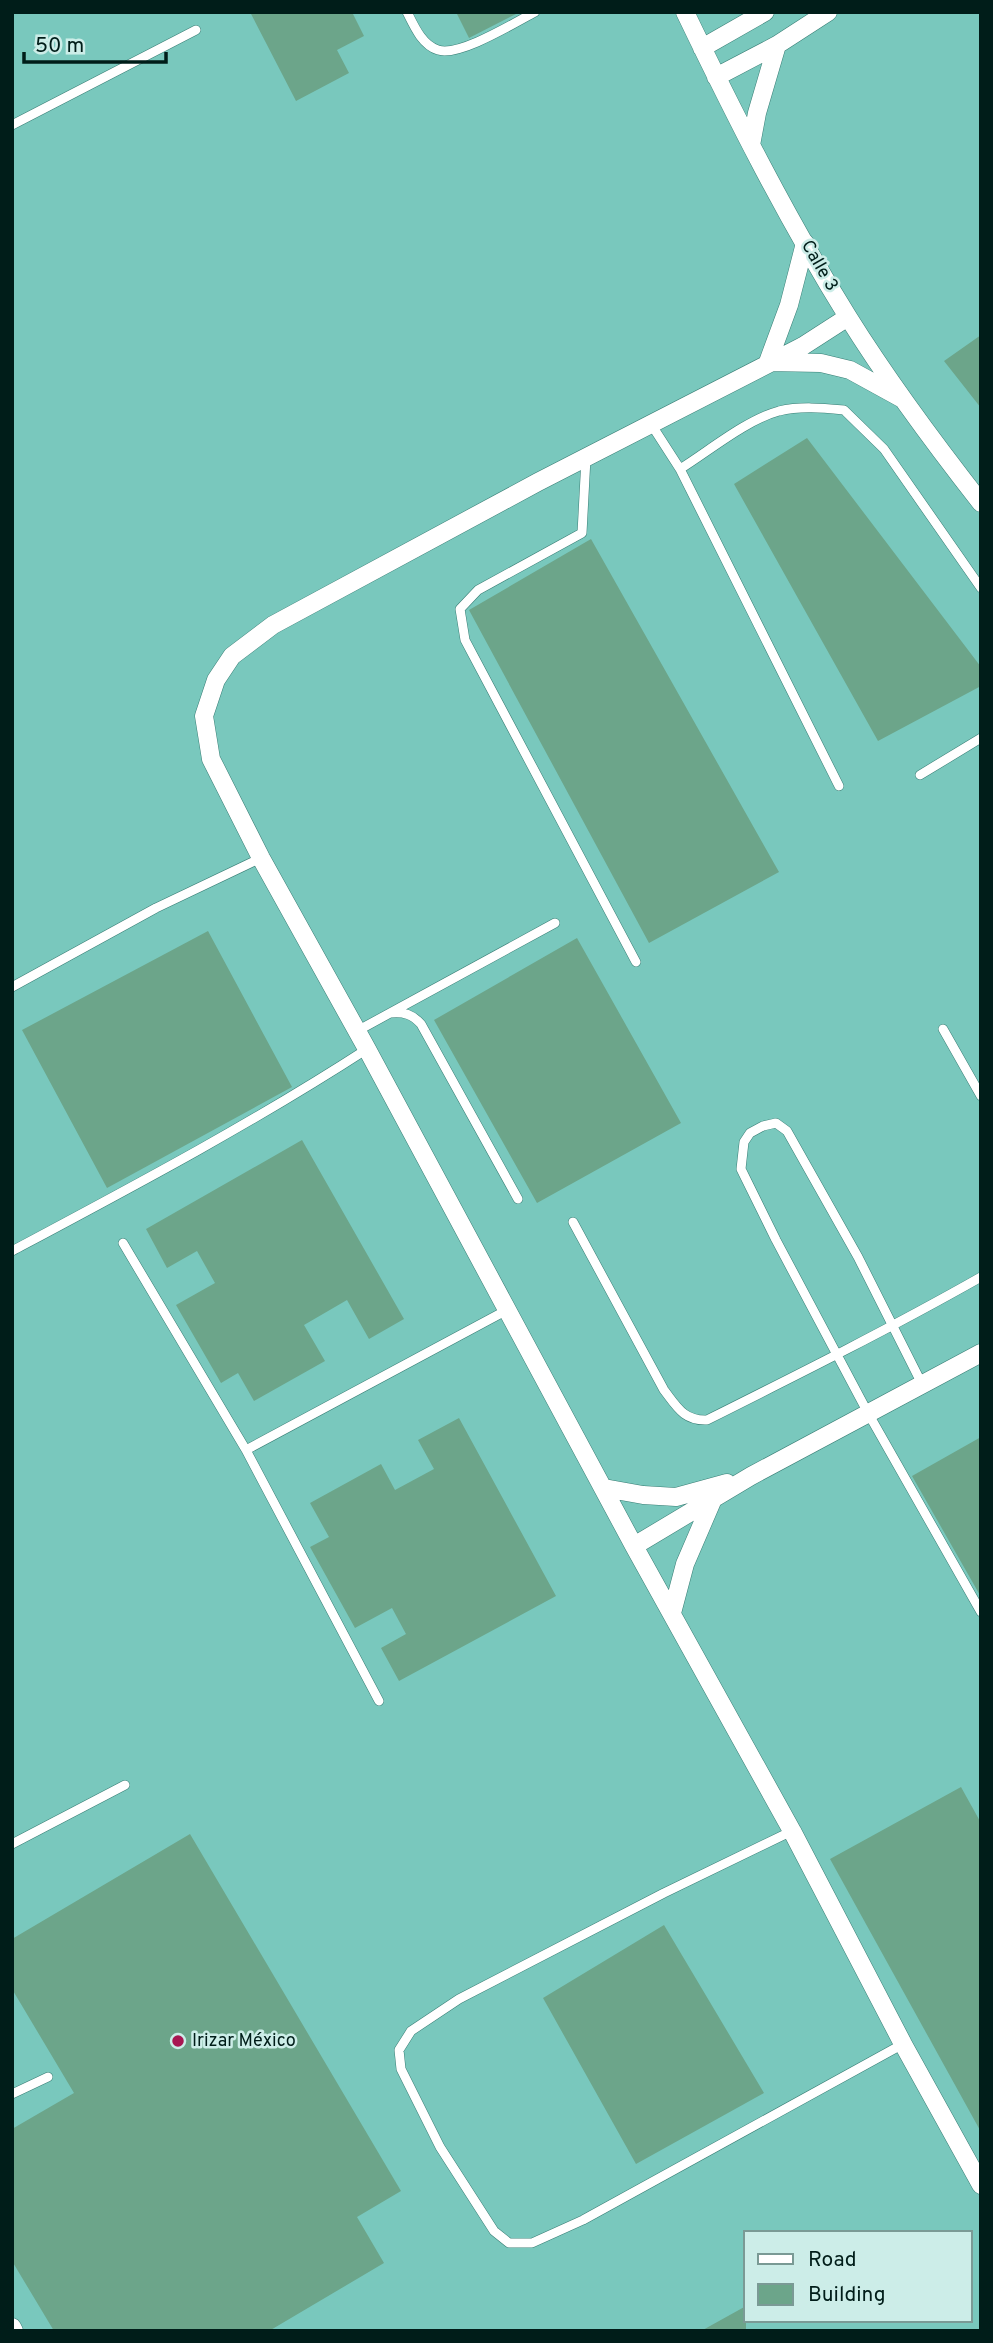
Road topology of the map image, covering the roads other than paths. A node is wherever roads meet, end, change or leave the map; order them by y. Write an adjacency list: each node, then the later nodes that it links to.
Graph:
1 (407, 12): 2 (lane)
2 (535, 12)
3 (685, 12): 8 (street, Calle 3)
4 (765, 12): 8 (street)
5 (828, 12): 7 (street)
6 (196, 30): 10 (lane)
7 (777, 45): 9 (street); 11 (street)
8 (702, 48): 9 (street, Calle 3)
9 (716, 77): 11 (street, Calle 3)
10 (12, 125)
11 (751, 145): 12 (street, Calle 3)
12 (805, 243): 13 (street, Calle 3); 14 (street)
13 (848, 317): 14 (street); 15 (street, Calle 3)
14 (768, 362): 15 (street); 16 (street)
15 (904, 400): 19 (street, Calle 3)
16 (651, 424): 17 (street); 18 (lane)
17 (586, 458): 24 (street); 26 (lane)
18 (680, 469): 20 (lane); 23 (lane)
19 (981, 503)
20 (981, 589)
21 (981, 737): 22 (lane)
22 (920, 775)
23 (839, 786)
24 (261, 858): 27 (lane); 30 (street)
25 (555, 923): 28 (lane)
26 (636, 962)
27 (12, 987)
28 (391, 1013): 30 (lane); 33 (lane)
29 (943, 1029): 32 (lane)
30 (357, 1031): 31 (street)
31 (367, 1049): 36 (lane); 38 (street)
32 (981, 1096)
33 (518, 1199)
34 (573, 1222): 40 (lane)
35 (123, 1243): 44 (lane)
36 (12, 1251)
37 (981, 1277): 39 (lane)
38 (507, 1310): 44 (lane); 46 (street)
39 (893, 1327): 40 (lane); 40 (lane); 42 (lane)
40 (837, 1353): 43 (lane)
41 (981, 1353): 42 (street)
42 (923, 1386): 43 (street)
43 (868, 1413): 45 (street); 50 (lane)
44 (246, 1450): 51 (lane)
45 (751, 1476): 46 (street); 47 (street)
46 (604, 1488): 48 (street)
47 (713, 1499): 48 (street); 49 (street)
48 (634, 1546): 49 (street)
49 (673, 1612): 53 (street)
50 (981, 1612)
51 (379, 1701)
52 (125, 1785): 54 (lane)
53 (792, 1831): 55 (street); 55 (lane)
54 (12, 1844)
55 (903, 2044): 58 (street)
56 (48, 2077): 57 (lane)
57 (12, 2094)
58 (981, 2185)

